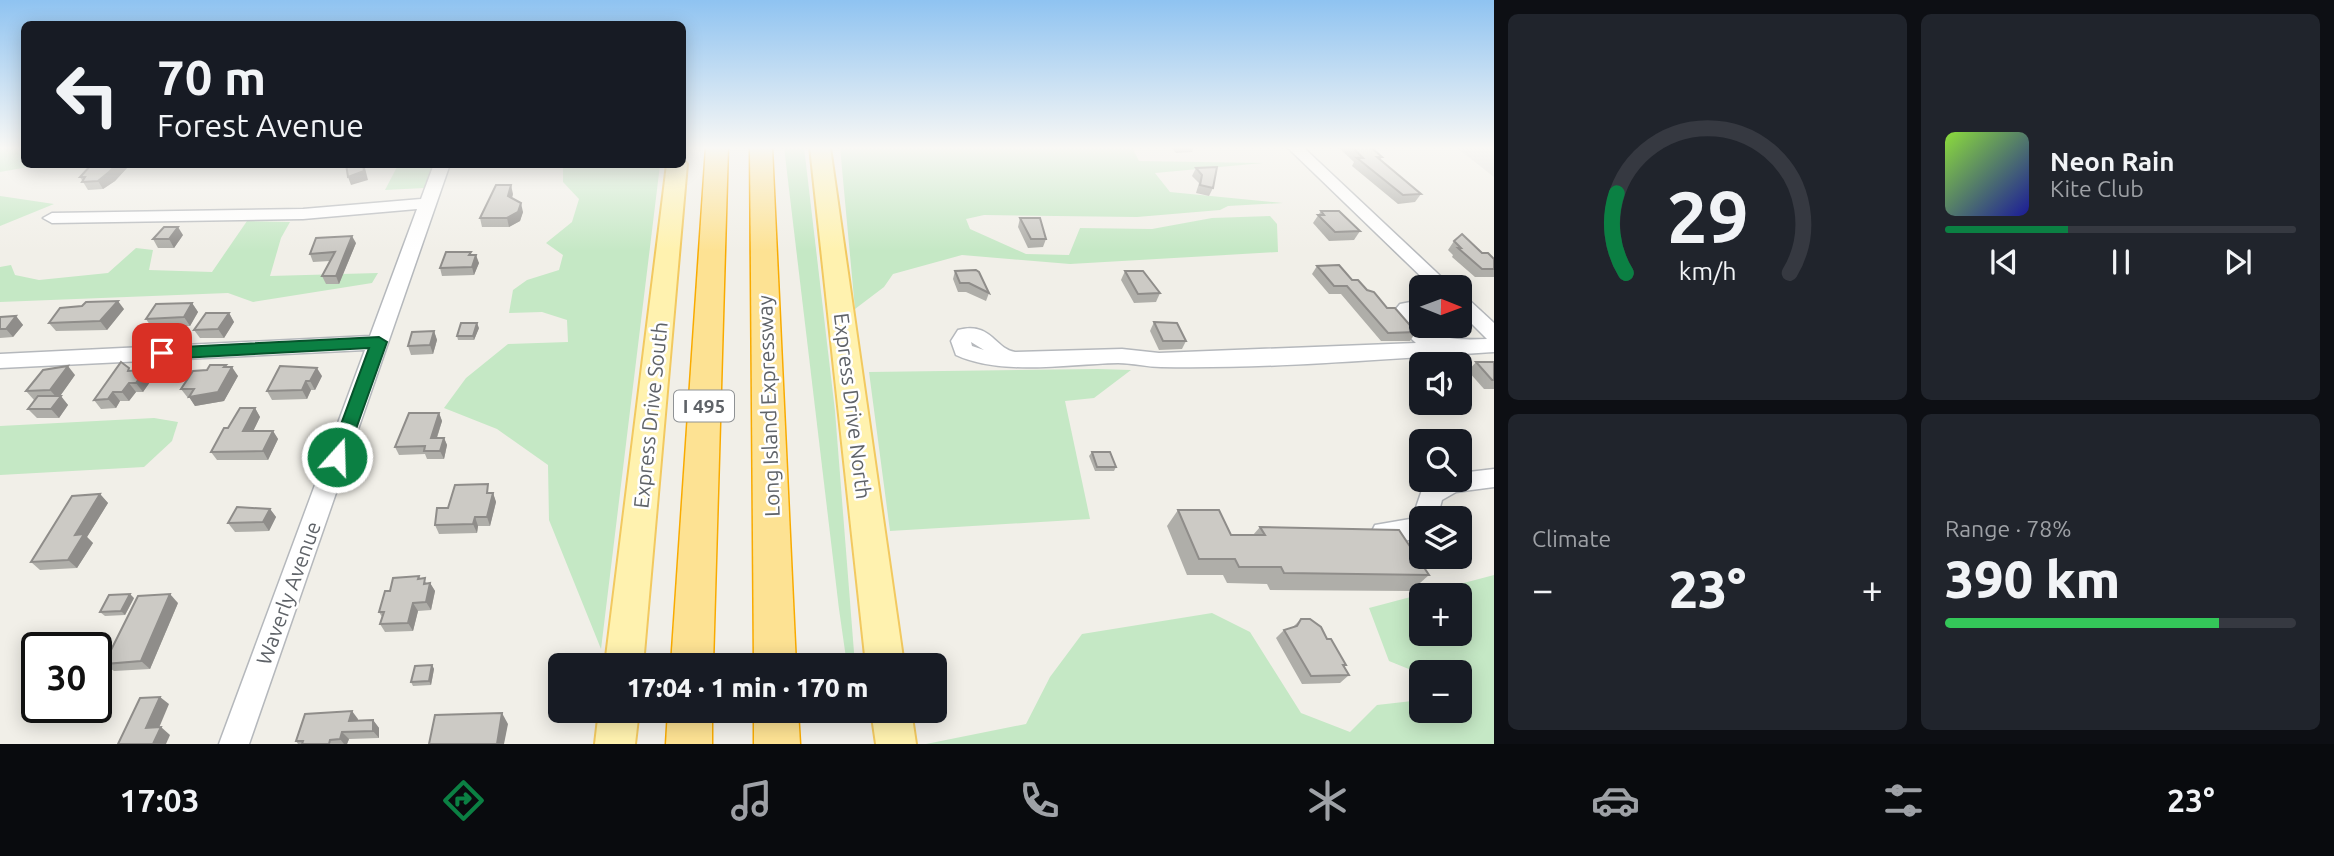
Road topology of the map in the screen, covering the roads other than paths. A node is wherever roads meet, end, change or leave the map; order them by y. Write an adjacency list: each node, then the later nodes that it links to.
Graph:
1 (436, 182): 7 (street, Waverly Avenue)
2 (675, 182): 25 (main road, Express Drive South)
3 (715, 182): 26 (highway, I 495)
4 (762, 182): 27 (highway, Long Island Expressway)
5 (824, 182): 28 (main road, Express Drive North)
6 (1331, 182): 10 (street)
7 (430, 199): 8 (street); 9 (street); 16 (street, Waverly Avenue)
8 (154, 200)
9 (52, 218)
10 (1430, 275)
11 (1409, 308): 13 (street)
12 (1472, 313): 14 (street)
13 (1409, 324)
14 (1494, 334)
15 (1424, 338): 18 (street)
16 (379, 342): 20 (street); 33 (street, Waverly Avenue)
17 (1494, 345): 18 (street)
18 (1443, 348): 19 (street)
19 (1004, 358)
20 (0, 361)
21 (1494, 478): 22 (street)
22 (1428, 506)
23 (1409, 530): 24 (street)
24 (1384, 533)
25 (625, 653)
26 (693, 653)
27 (775, 653)
28 (884, 653)
29 (617, 723): 34 (main road)
30 (689, 723): 35 (highway)
31 (776, 723): 36 (highway)
32 (893, 723): 37 (main road)
33 (234, 744)
34 (615, 744)
35 (688, 744)
36 (777, 744)
37 (895, 744)

